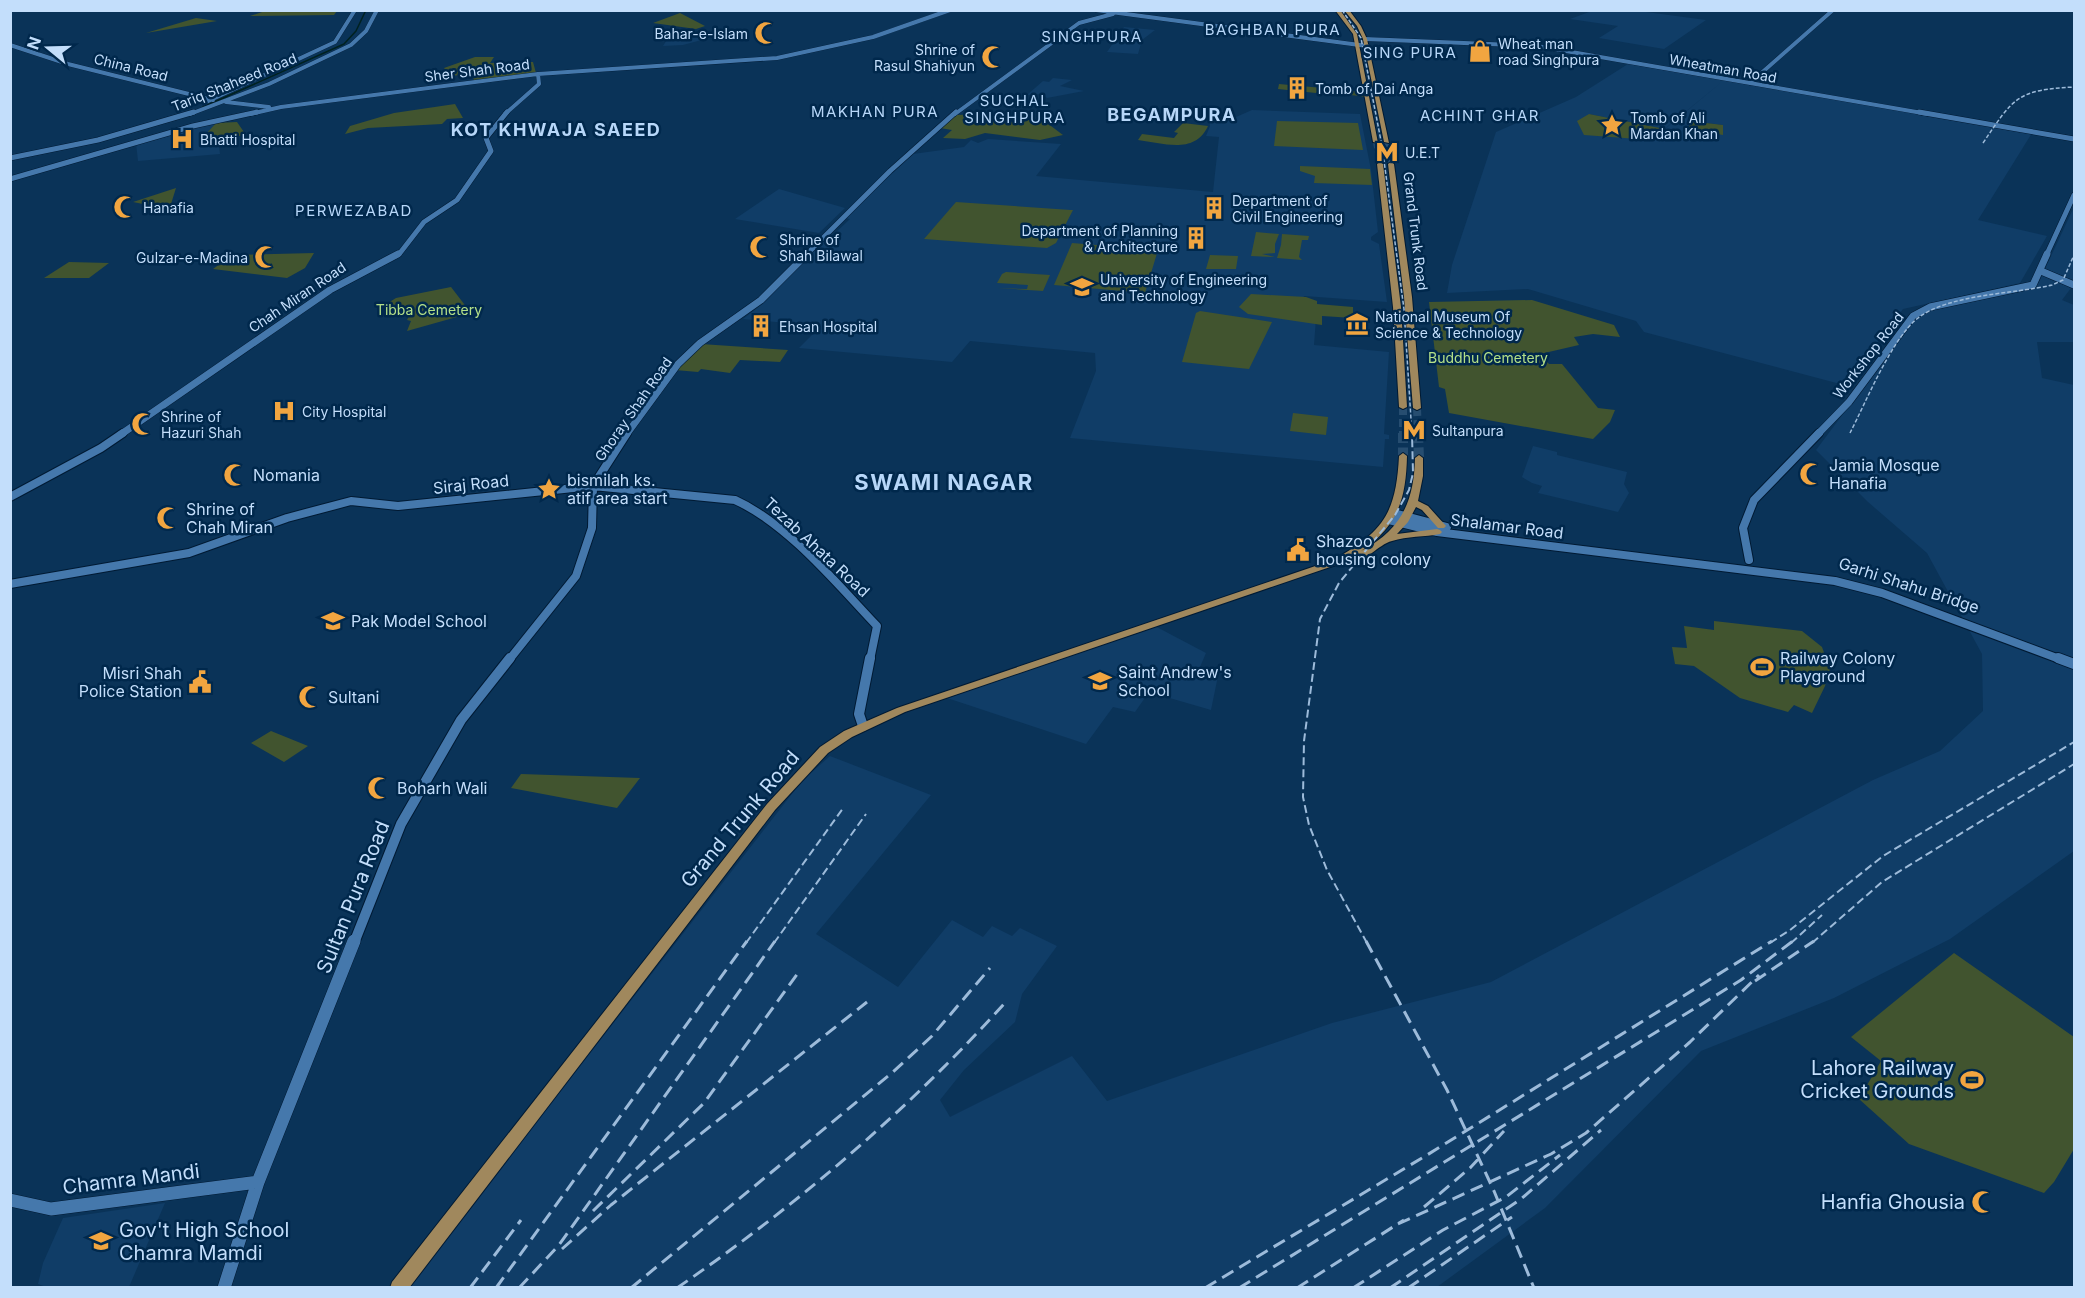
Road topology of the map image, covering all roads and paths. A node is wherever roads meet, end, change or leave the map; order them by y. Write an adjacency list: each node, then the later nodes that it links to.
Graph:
1 (355, 10): 15 (main road, Tariq Shaheed Road)
2 (377, 10): 15 (main road, Tariq Shaheed Road)
3 (950, 10): 13 (main road, Sher Shah Road)
4 (1096, 10): 8 (main road)
5 (1337, 10): 11 (main road)
6 (1346, 10): 9 (main road)
7 (1833, 10): 14 (main road)
8 (1113, 14): 11 (main road); 33 (main road, Ghoray Shah Road)
9 (1365, 39): 12 (main road); 14 (main road, Wheatman Road)
10 (10, 45): 15 (main road, China Road)
11 (1357, 45): 12 (main road); 18 (main road)
12 (1367, 46): 19 (main road)
13 (538, 74): 16 (main road, Sher Shah Road); 34 (main road, Chah Miran Road)
14 (1750, 83): 17 (main road, Wheatman Road)
15 (217, 101): 16 (main road, China Road); 20 (main road, Tariq Shaheed Road); 20 (main road, Tariq Shaheed Road)
16 (281, 107): 23 (main road, Sher Shah Road)
17 (2074, 139)
18 (1376, 142)
19 (1387, 142)
20 (10, 156)
21 (1380, 164): 25 (main road, Grand Trunk Road)
22 (1391, 164): 26 (main road, Grand Trunk Road)
23 (10, 179)
24 (2074, 195): 27 (main road, Workshop Road)
25 (1385, 197): 26 (main road); 29 (main road, Grand Trunk Road)
26 (1396, 198): 30 (main road, Grand Trunk Road)
27 (2041, 271): 28 (main road); 41 (main road, Workshop Road)
28 (2074, 285)
29 (1403, 407)
30 (1417, 408)
31 (1403, 456): 36 (main road, Grand Trunk Road)
32 (1419, 458): 35 (main road, Grand Trunk Road)
33 (593, 486): 42 (main road, Siraj Road); 46 (main road, Tezab Ahata Road); 47 (main road, Sultan Pura Road)
34 (10, 497)
35 (1415, 503): 37 (main road, Grand Trunk Road); 38 (main road)
36 (1392, 517): 37 (main road, Shalamar Road); 43 (main road, Grand Trunk Road)
37 (1406, 520): 38 (main road, Shalamar Road); 39 (main road, Grand Trunk Road)
38 (1439, 529): 39 (main road); 40 (main road, Shalamar Road)
39 (1388, 538): 43 (main road, Grand Trunk Road)
40 (1622, 553): 44 (main road, Garhi Shahu Bridge); 45 (main road, Garhi Shahu Bridge)
41 (1749, 560)
42 (10, 584)
43 (1267, 587): 46 (main road, Grand Trunk Road)
44 (2074, 657)
45 (2074, 664)
46 (863, 726): 50 (main road, Grand Trunk Road)
47 (258, 1182): 48 (main road, Chamra Mandi); 49 (main road, Sultan Pura Road)
48 (10, 1200)
49 (224, 1287)
50 (398, 1287)

